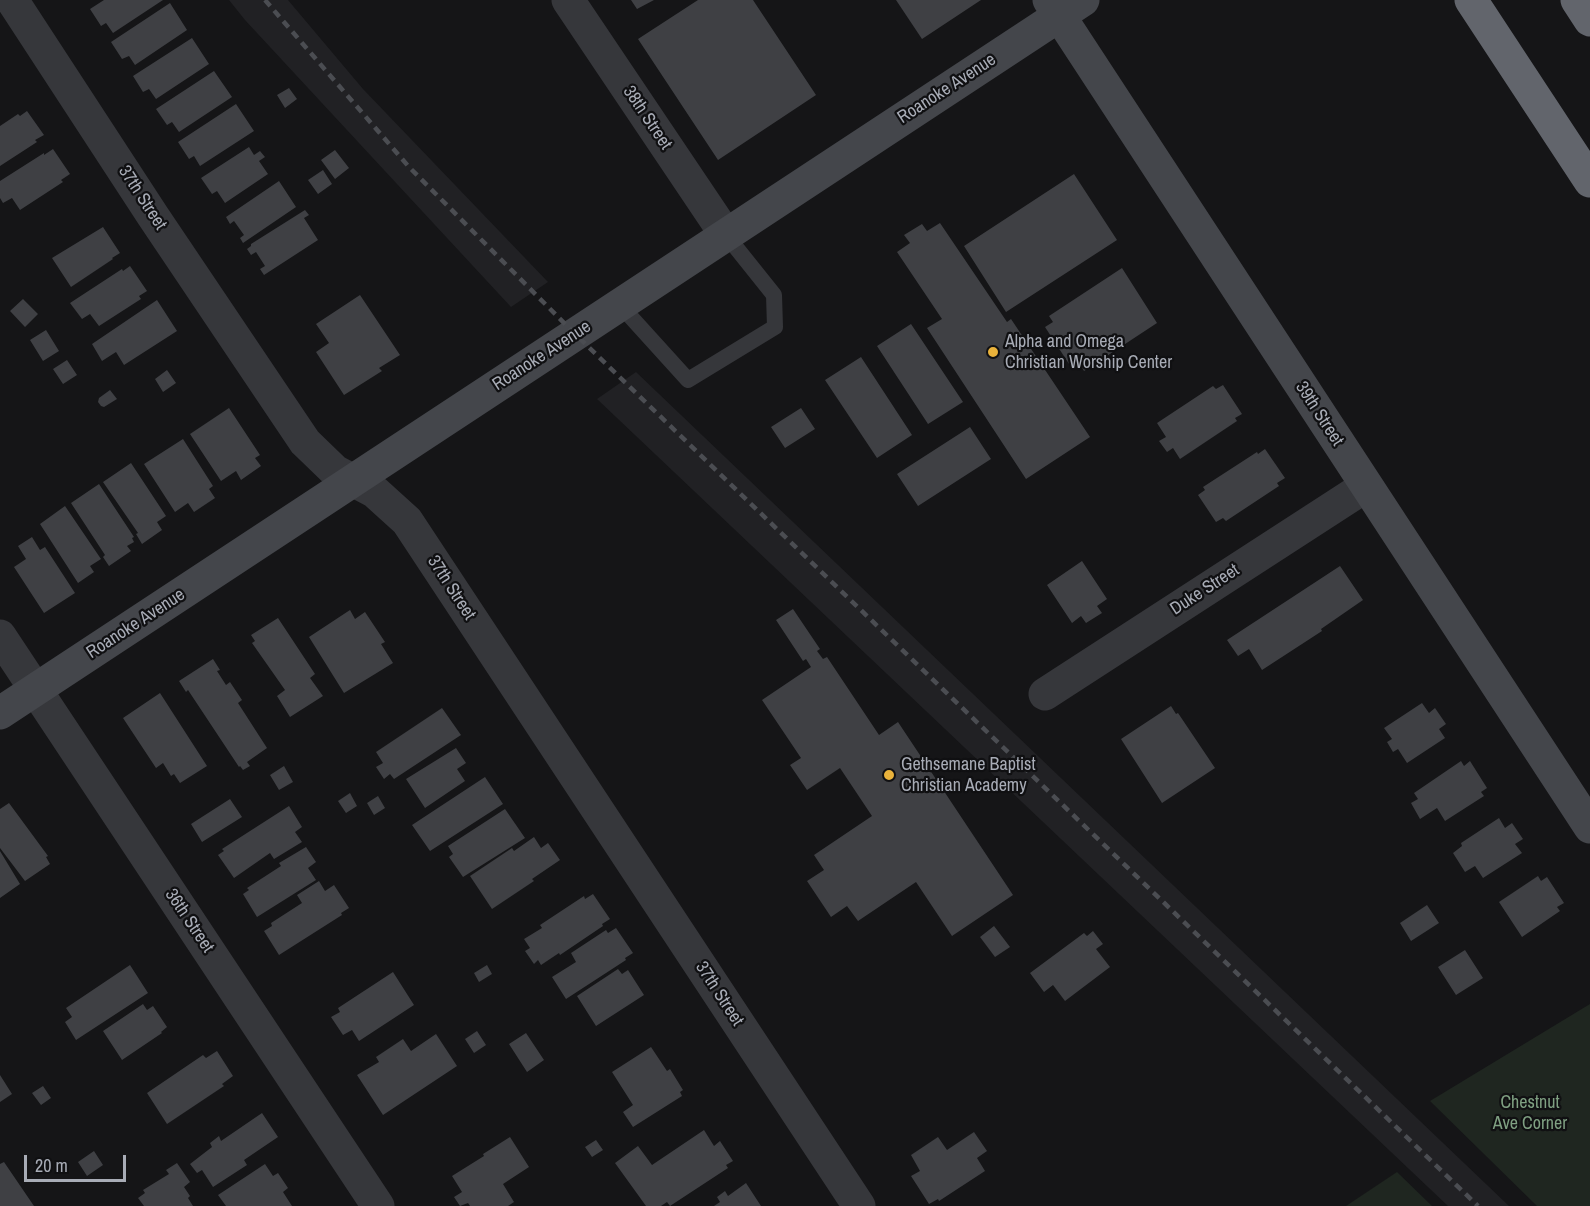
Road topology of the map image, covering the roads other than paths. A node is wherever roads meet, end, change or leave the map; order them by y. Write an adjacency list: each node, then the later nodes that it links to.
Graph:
1 (12, 0): 10 (street, 37th Street)
2 (568, 0): 8 (street, 38th Street)
3 (1471, 0): 7 (highway)
4 (1577, 0): 6 (highway)
5 (1064, 5): 8 (street, Roanoke Avenue); 11 (street, 39th Street)
6 (1590, 20)
7 (1590, 181)
8 (726, 235): 9 (street, Roanoke Avenue); 9 (lane)
9 (620, 305): 10 (street, Roanoke Avenue)
10 (354, 480): 13 (street, Roanoke Avenue); 18 (street, 37th Street)
11 (1366, 486): 14 (street, Duke Street); 16 (street, 39th Street)
12 (0, 636): 13 (street, 36th Street)
13 (35, 689): 15 (street, Roanoke Avenue); 17 (street, 36th Street)
14 (1045, 694)
15 (0, 713)
16 (1590, 826)
17 (378, 1206)
18 (859, 1206)

